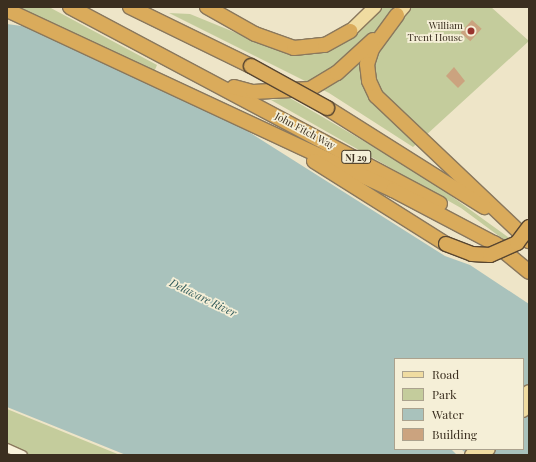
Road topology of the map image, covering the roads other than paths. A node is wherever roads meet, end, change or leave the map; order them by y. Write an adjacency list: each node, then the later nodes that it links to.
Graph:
1 (70, 7): 8 (highway, John Fitch Way / NJ 29)
2 (130, 7): 11 (highway, NJ 29, bridge)
3 (375, 7): 7 (main road)
4 (206, 8): 7 (highway)
5 (8, 10): 9 (highway)
6 (400, 11): 8 (highway); 11 (highway)
7 (350, 31)
8 (204, 78): 12 (highway, John Fitch Way / NJ 29)
9 (279, 138): 10 (highway, bridge); 12 (highway)
10 (529, 227)
11 (529, 241)
12 (501, 247): 13 (highway, John Fitch Way / NJ 29)
13 (529, 272)
14 (7, 448): 15 (street)
15 (23, 455)

